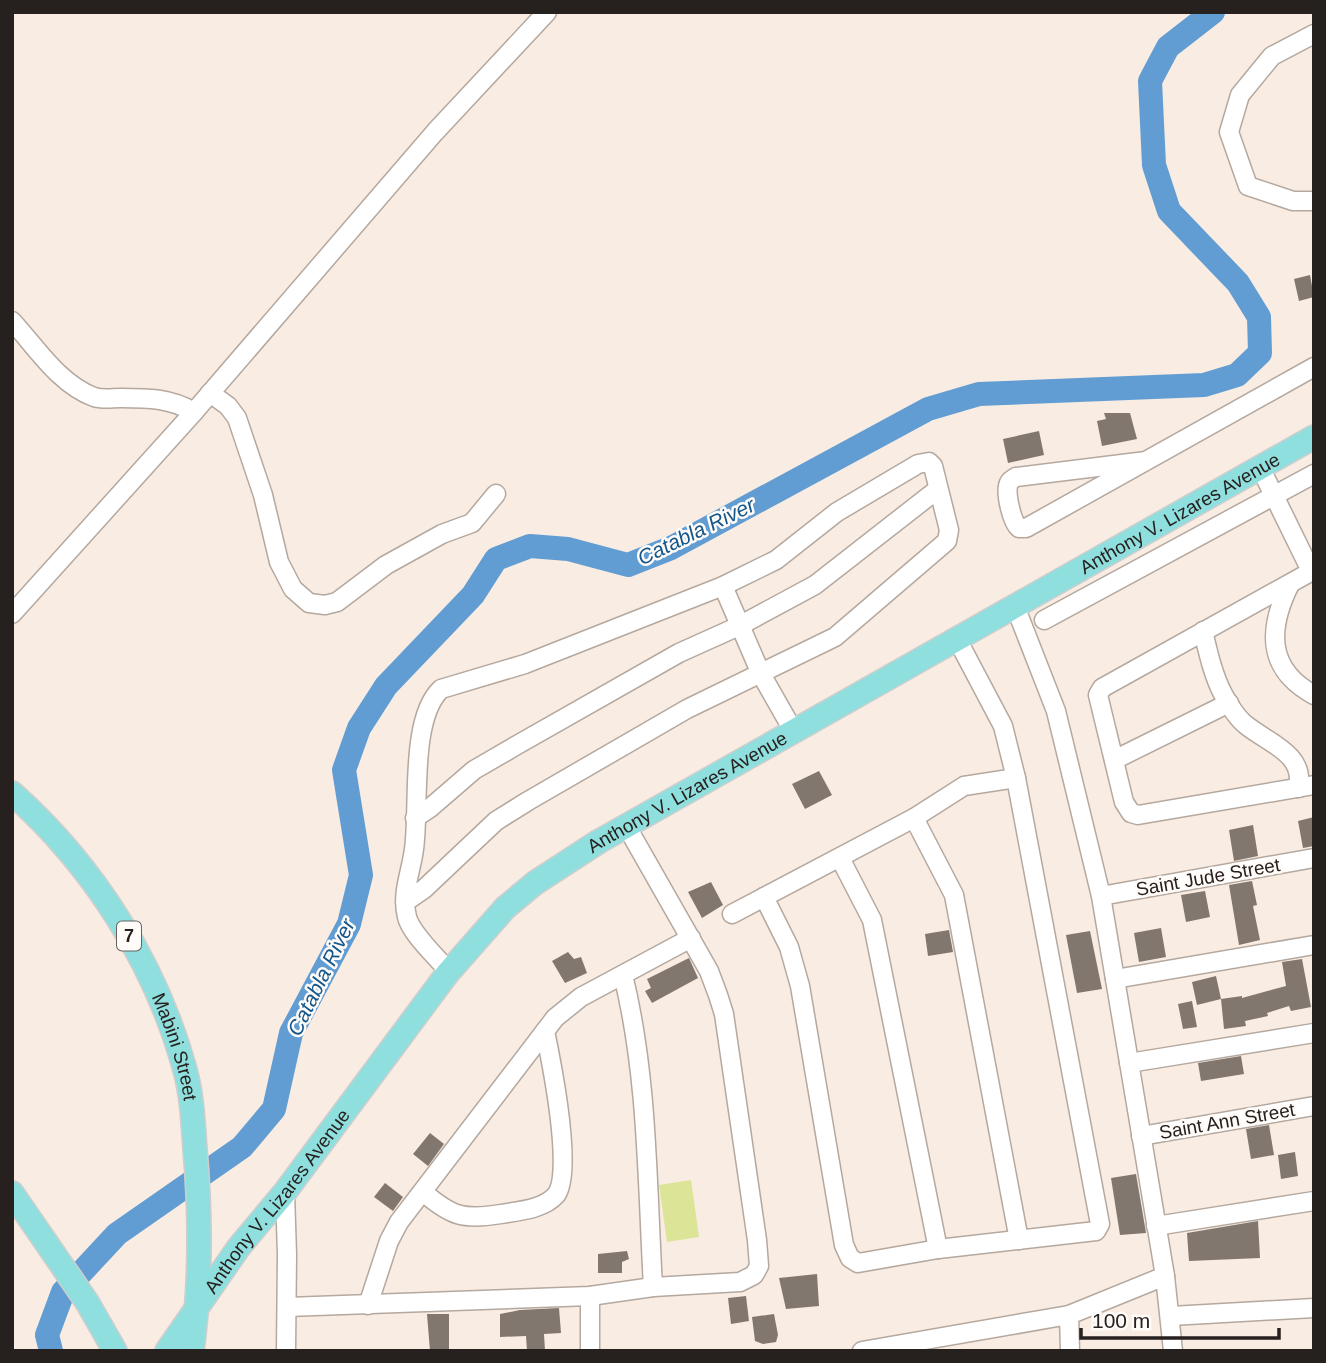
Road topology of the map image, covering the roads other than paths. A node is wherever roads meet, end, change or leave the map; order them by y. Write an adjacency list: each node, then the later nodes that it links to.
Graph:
1 (547, 12): 6 (street)
2 (1314, 34): 3 (street)
3 (1314, 201)
4 (12, 321): 7 (street)
5 (1314, 367): 9 (street)
6 (210, 393): 7 (street); 13 (street)
7 (194, 412): 19 (street)
8 (1314, 437): 10 (main road, Anthony V. Lizares Avenue)
9 (1146, 461): 9 (street)
10 (1260, 467): 14 (street); 18 (main road, Anthony V. Lizares Avenue)
11 (1314, 474): 14 (street)
12 (938, 489): 17 (street); 21 (street); 24 (street)
13 (496, 494)
14 (1274, 496): 15 (street); 20 (street)
15 (1313, 570): 16 (street)
16 (1290, 584): 22 (street); 25 (street)
17 (723, 586): 21 (street); 32 (street)
18 (1014, 606): 23 (main road, Anthony V. Lizares Avenue); 37 (street)
19 (12, 614)
20 (1044, 620)
21 (738, 626): 24 (street); 32 (street)
22 (1203, 631): 26 (street); 28 (street)
23 (957, 639): 27 (main road, Anthony V. Lizares Avenue); 29 (street)
24 (761, 674): 27 (street); 39 (street)
25 (1314, 695)
26 (1229, 703): 28 (street); 30 (street)
27 (794, 732): 34 (main road, Anthony V. Lizares Avenue)
28 (1114, 760): 30 (street)
29 (1016, 778): 33 (street); 57 (street)
30 (1306, 786)
31 (12, 793): 56 (main road, Mabini Street / 7)
32 (415, 818): 39 (street)
33 (914, 818): 35 (street); 57 (street)
34 (627, 827): 41 (street); 43 (main road, Anthony V. Lizares Avenue)
35 (840, 858): 38 (street); 59 (street)
36 (1314, 858): 37 (street, Saint Jude Street)
37 (1101, 896): 45 (street)
38 (764, 898): 40 (street); 59 (street)
39 (405, 902): 43 (street)
40 (732, 914)
41 (691, 938): 44 (street); 61 (street)
42 (1314, 945): 45 (street)
43 (449, 972): 51 (main road, Anthony V. Lizares Avenue)
44 (623, 975): 46 (street); 61 (street)
45 (1115, 979): 48 (street)
46 (545, 1031): 52 (street); 52 (street)
47 (1314, 1033): 48 (street)
48 (1129, 1063): 50 (street)
49 (1314, 1106): 50 (street, Saint Ann Street)
50 (1141, 1136): 55 (street)
51 (285, 1192): 58 (main road, Anthony V. Lizares Avenue); 64 (street)
52 (423, 1192): 63 (street)
53 (12, 1193): 69 (main road)
54 (1314, 1201): 55 (street)
55 (1156, 1226): 60 (street)
56 (201, 1234): 58 (main road); 66 (main road, Mabini Street / 7)
57 (1019, 1240): 59 (street)
58 (239, 1247): 66 (main road, Anthony V. Lizares Avenue)
59 (938, 1249)
60 (1165, 1276): 67 (street); 68 (street)
61 (653, 1286): 62 (street)
62 (590, 1296): 63 (street); 75 (street)
63 (368, 1305): 64 (street)
64 (287, 1307): 74 (street)
65 (1314, 1308): 68 (street)
66 (197, 1309): 71 (main road, Mabini Street / 7); 73 (main road, Anthony V. Lizares Avenue)
67 (1069, 1315): 70 (street); 77 (street)
68 (1171, 1316): 78 (street)
69 (110, 1341): 72 (main road)
70 (934, 1345): 76 (street)
71 (192, 1350)
72 (122, 1351)
73 (167, 1351)
74 (286, 1351)
75 (590, 1351)
76 (862, 1351)
77 (1070, 1351)
78 (1173, 1351)

